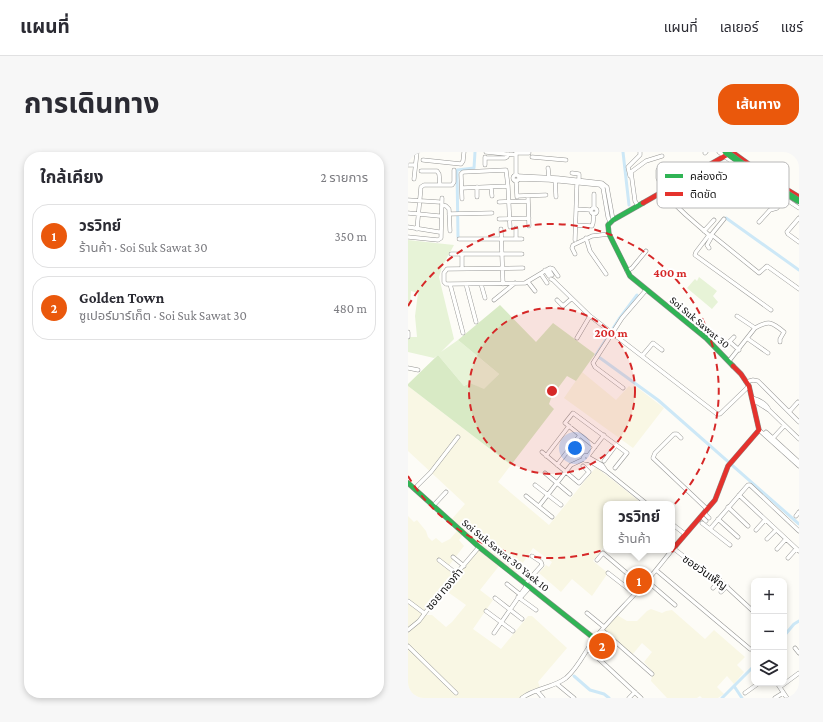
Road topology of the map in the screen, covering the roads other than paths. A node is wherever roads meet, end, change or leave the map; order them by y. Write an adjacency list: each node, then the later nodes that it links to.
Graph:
1 (416, 152): 21 (street)
2 (464, 152): 14 (street)
3 (486, 152): 7 (street); 12 (street)
4 (548, 152): 13 (street)
5 (640, 153): 16 (street); 57 (street)
6 (727, 153): 17 (main road); 18 (street); 19 (main road, bridge)
7 (508, 154): 8 (street); 12 (street)
8 (516, 154): 9 (street); 28 (street)
9 (528, 154)
10 (662, 156): 16 (street)
11 (532, 157): 13 (street)
12 (485, 158): 22 (street)
13 (548, 158): 15 (street)
14 (423, 160)
15 (566, 160)
16 (646, 161): 57 (street)
17 (712, 162)
18 (736, 162)
19 (740, 162)
20 (408, 164): 21 (street)
21 (415, 165): 29 (street)
22 (485, 165)
23 (548, 168): 27 (street)
24 (454, 170): 32 (street)
25 (422, 171): 32 (street)
26 (572, 173): 31 (street)
27 (549, 177): 28 (street); 30 (street)
28 (518, 178): 30 (street); 41 (street)
29 (414, 179)
30 (555, 179): 31 (street); 45 (street)
31 (577, 181): 61 (street); 63 (street)
32 (440, 185): 50 (street)
33 (508, 186): 35 (street); 36 (street); 54 (street)
34 (477, 187): 35 (street); 36 (street); 44 (street)
35 (491, 187): 40 (street)
36 (462, 188): 47 (street)
37 (594, 194): 62 (street)
38 (789, 194): 48 (main road, bridge)
39 (657, 195): 57 (main road)
40 (492, 196)
41 (517, 196): 42 (street); 55 (street)
42 (528, 196): 43 (street); 51 (street)
43 (546, 196)
44 (477, 197)
45 (556, 197)
46 (442, 198): 56 (street)
47 (462, 199)
48 (799, 199)
49 (408, 200): 50 (street)
50 (420, 201): 56 (street); 66 (street)
51 (528, 201): 55 (street); 70 (street)
52 (789, 201): 60 (street)
53 (499, 202): 54 (street)
54 (509, 202): 55 (street); 69 (street)
55 (517, 202)
56 (441, 204): 67 (street); 89 (street)
57 (637, 207): 75 (main road)
58 (679, 208): 85 (street)
59 (777, 208): 76 (street)
60 (799, 208)
61 (576, 209): 62 (street); 77 (street)
62 (594, 210): 63 (street); 77 (street)
63 (609, 211): 75 (street)
64 (408, 213): 66 (street)
65 (492, 213): 67 (street)
66 (418, 214): 68 (street); 82 (street)
67 (449, 214): 84 (street)
68 (439, 216)
69 (510, 218): 70 (street); 72 (street); 80 (street)
70 (529, 218): 78 (street)
71 (799, 218): 96 (street)
72 (499, 219)
73 (724, 219): 88 (street)
74 (714, 220): 85 (street)
75 (612, 221): 87 (main road, Soi Suk Sawat 30)
76 (759, 222)
77 (575, 225): 95 (street)
78 (529, 226)
79 (408, 227): 82 (street)
80 (510, 227)
81 (516, 228): 93 (street)
82 (417, 229): 86 (street)
83 (501, 229): 92 (street)
84 (450, 231)
85 (704, 231): 88 (street)
86 (439, 232)
87 (610, 234): 90 (street); 108 (main road, Soi Suk Sawat 30)
88 (711, 235): 97 (street); 119 (street); 126 (street)
89 (408, 237)
90 (586, 238): 103 (street); 110 (street)
91 (459, 239): 92 (street)
92 (502, 239): 93 (street); 101 (street)
93 (516, 239): 94 (street)
94 (522, 239)
95 (574, 240)
96 (799, 242)
97 (709, 248)
98 (646, 251): 108 (street)
99 (451, 254): 100 (street)
100 (462, 254): 101 (street); 106 (street)
101 (502, 254): 102 (street); 104 (street)
102 (522, 254)
103 (575, 254)
104 (503, 268): 105 (street); 106 (street); 118 (street)
105 (523, 268)
106 (462, 269): 115 (street)
107 (547, 270): 109 (street); 111 (street); 123 (street)
108 (627, 271): 120 (main road, Soi Suk Sawat 30)
109 (541, 274): 112 (street); 114 (street)
110 (606, 274)
111 (558, 276)
112 (528, 282): 113 (street); 121 (street)
113 (515, 283): 118 (street); 124 (street)
114 (547, 283)
115 (450, 284): 116 (street); 133 (street)
116 (466, 284): 117 (street); 129 (street)
117 (481, 284): 118 (street); 122 (street)
118 (503, 284)
119 (799, 288)
120 (646, 290): 132 (street); 145 (main road, Soi Suk Sawat 30)
121 (535, 291)
122 (484, 298)
123 (571, 299): 125 (street); 127 (street)
124 (494, 300)
125 (557, 300)
126 (771, 310)
127 (590, 316): 132 (street); 135 (street)
128 (737, 316): 130 (street)
129 (476, 322)
130 (755, 328): 137 (street); 139 (street)
131 (408, 332): 134 (street)
132 (611, 332): 144 (street); 149 (street)
133 (464, 333)
134 (408, 337)
135 (577, 338)
136 (734, 338): 138 (street)
137 (748, 339): 142 (street); 143 (street)
138 (730, 342): 140 (street); 142 (street)
139 (780, 342)
140 (724, 347)
141 (662, 350): 144 (street)
142 (738, 350): 145 (street)
143 (768, 353)
144 (642, 356): 148 (street)
145 (729, 361): 148 (main road, Soi Suk Sawat 30)
146 (408, 368): 147 (street)
147 (418, 370)
148 (747, 384): 150 (main road, Soi Suk Sawat 30); 152 (street)
149 (623, 388)
150 (753, 400): 155 (street); 156 (main road, Soi Suk Sawat 30)
151 (798, 402): 152 (street)
152 (789, 412): 153 (street)
153 (799, 422)
154 (568, 426): 158 (street); 159 (street); 167 (street)
155 (784, 426): 162 (street); 163 (street)
156 (759, 430): 173 (street); 191 (main road)
157 (766, 432): 162 (street)
158 (580, 435): 165 (street); 171 (street)
159 (604, 436): 164 (street); 165 (street)
160 (458, 437): 180 (street)
161 (681, 438): 191 (street)
162 (773, 438): 170 (street)
163 (799, 439)
164 (616, 445): 169 (street); 174 (street)
165 (595, 447): 168 (street)
166 (542, 452): 167 (street)
167 (546, 456): 171 (street)
168 (587, 458): 175 (street); 186 (street)
169 (604, 461)
170 (799, 462)
171 (557, 465): 175 (street)
172 (583, 466): 175 (street)
173 (799, 466)
174 (615, 468)
175 (565, 472): 178 (street)
176 (545, 473): 178 (street)
177 (408, 483): 180 (main road, Soi Suk Sawat 30 Yaek 10)
178 (557, 483): 182 (street); 183 (street)
179 (535, 485): 182 (street)
180 (414, 489): 188 (main road, Soi Suk Sawat 30 Yaek 10)
181 (446, 492): 188 (street)
182 (548, 494): 187 (street); 189 (street)
183 (570, 494)
184 (739, 495): 190 (street); 194 (street); 200 (street)
185 (526, 496): 189 (street)
186 (643, 501)
187 (561, 505)
188 (433, 506): 207 (main road, Soi Suk Sawat 30 Yaek 10)
189 (539, 506): 192 (street)
190 (728, 507): 193 (street); 197 (street)
191 (703, 515): 195 (street); 195 (street); 201 (main road)
192 (552, 517)
193 (718, 519): 195 (street); 202 (street)
194 (765, 520): 198 (street); 199 (street)
195 (710, 523): 205 (street)
196 (675, 526): 201 (street)
197 (748, 526)
198 (756, 530)
199 (776, 530): 203 (street); 204 (street)
200 (799, 531)
201 (685, 534): 206 (main road)
202 (738, 537)
203 (767, 539)
204 (786, 539): 208 (street); 209 (street)
205 (730, 545)
206 (675, 546)
207 (479, 547): 219 (street, ซอย ทองภํา); 226 (main road, Soi Suk Sawat 30 Yaek 10)
208 (777, 549)
209 (798, 550): 216 (street)
210 (675, 551): 223 (street, ซอยวันเพ็ญ)
211 (603, 553): 218 (street)
212 (605, 553): 227 (street)
213 (669, 553): 220 (street)
214 (532, 556): 226 (street)
215 (453, 557): 219 (street)
216 (788, 558)
217 (439, 560): 222 (street)
218 (597, 560)
219 (464, 566): 222 (street, ซอย ทองภํา)
220 (656, 570): 224 (street); 252 (street)
221 (608, 573): 231 (street)
222 (457, 574): 240 (street, ซอย ทองภํา)
223 (720, 580): 228 (street, ซอยวันเพ็ญ); 229 (street)
224 (647, 581): 227 (street); 235 (street)
225 (507, 584): 232 (street)
226 (527, 586): 232 (street); 248 (main road, Soi Suk Sawat 30 Yaek 10)
227 (642, 586): 231 (street)
228 (727, 586): 230 (street); 236 (street, ซอยวันเพ็ญ)
229 (713, 588)
230 (721, 592)
231 (635, 594): 244 (street)
232 (519, 597): 237 (street); 238 (street)
233 (495, 598): 237 (street)
234 (408, 601): 240 (street)
235 (675, 605)
236 (751, 609)
237 (510, 610): 242 (street); 243 (street)
238 (536, 610)
239 (486, 611): 243 (street)
240 (424, 613): 245 (street, ซอย ทองภํา)
241 (587, 613): 244 (street)
242 (522, 619)
243 (501, 622): 246 (street); 247 (street)
244 (603, 629): 248 (street); 255 (street)
245 (408, 630)
246 (513, 631)
247 (494, 633)
248 (595, 639): 251 (street)
249 (408, 646): 262 (street)
250 (795, 648): 253 (street)
251 (588, 649): 256 (street); 260 (street)
252 (750, 649)
253 (799, 654)
254 (799, 673): 258 (street)
255 (652, 674)
256 (557, 684): 259 (street); 266 (street)
257 (755, 686): 263 (street)
258 (780, 687): 261 (street)
259 (537, 691): 264 (street); 265 (street)
260 (635, 692): 267 (street); 268 (street)
261 (783, 692): 269 (street); 270 (street)
262 (456, 693)
263 (745, 693)
264 (522, 698)
265 (543, 698)
266 (574, 698)
267 (630, 698)
268 (641, 698)
269 (775, 698)
270 (787, 698)

